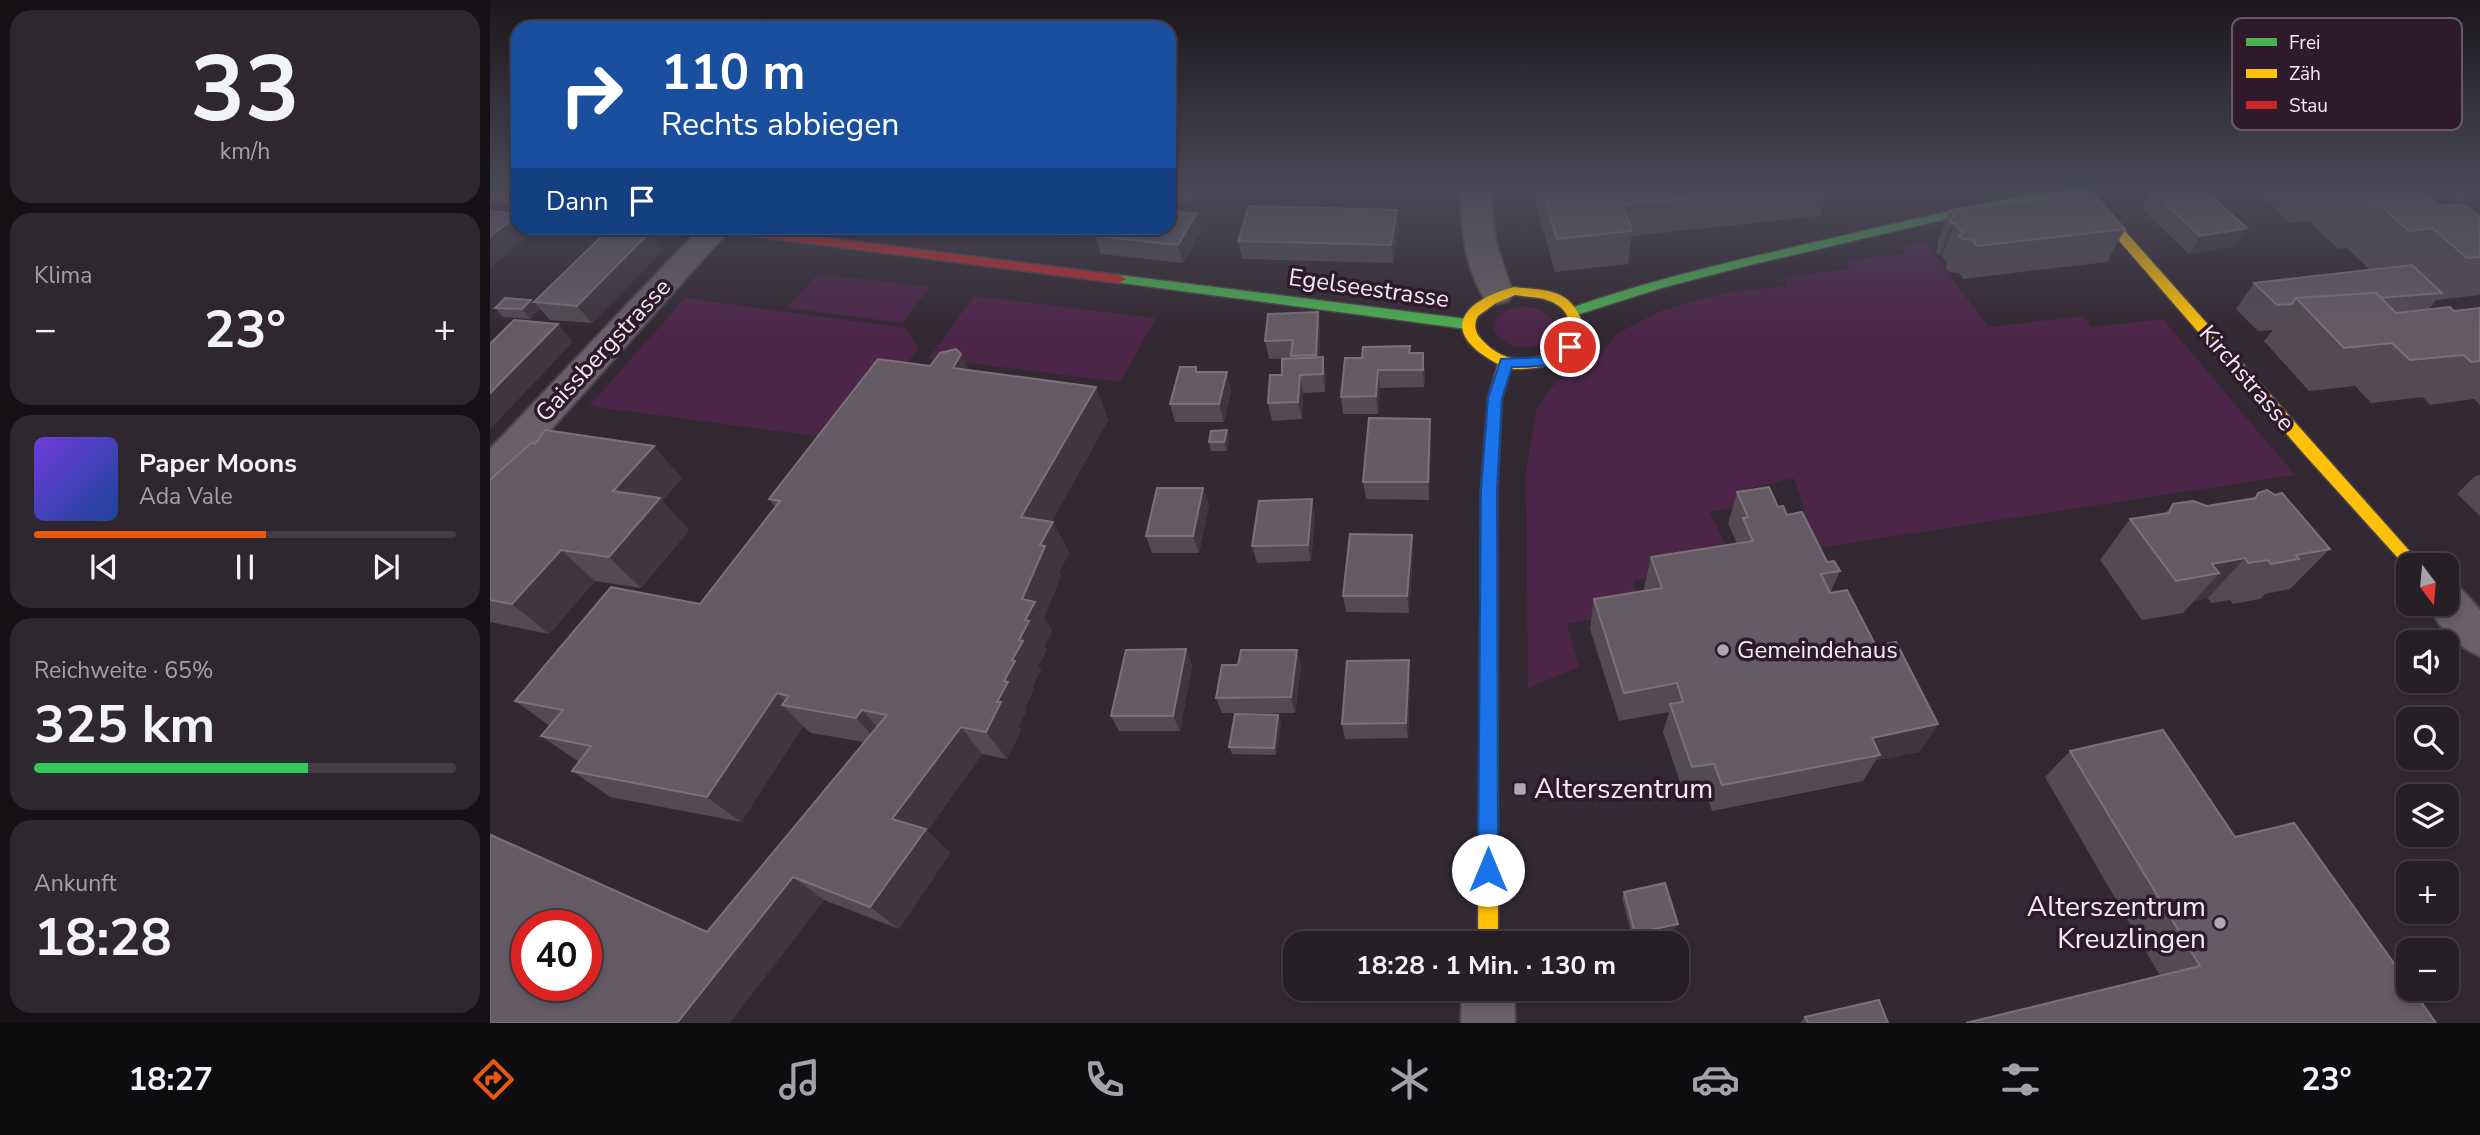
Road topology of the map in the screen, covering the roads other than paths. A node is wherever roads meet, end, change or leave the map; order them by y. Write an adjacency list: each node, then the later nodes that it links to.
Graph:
1 (709, 236): 10 (street, Gaissbergstrasse)
2 (782, 236): 8 (main road, Egelseestrasse)
3 (1478, 236): 6 (street)
4 (1859, 236): 7 (main road)
5 (2127, 236): 11 (main road, Kirchstrasse)
6 (1497, 294): 7 (main road); 8 (main road)
7 (1573, 312): 9 (main road)
8 (1467, 324): 9 (main road)
9 (1506, 362): 14 (main road)
10 (490, 473)
11 (2403, 553)
12 (2459, 615): 13 (street)
13 (2480, 638)
14 (1488, 931)
15 (1488, 1001): 16 (street)
16 (1488, 1023)

